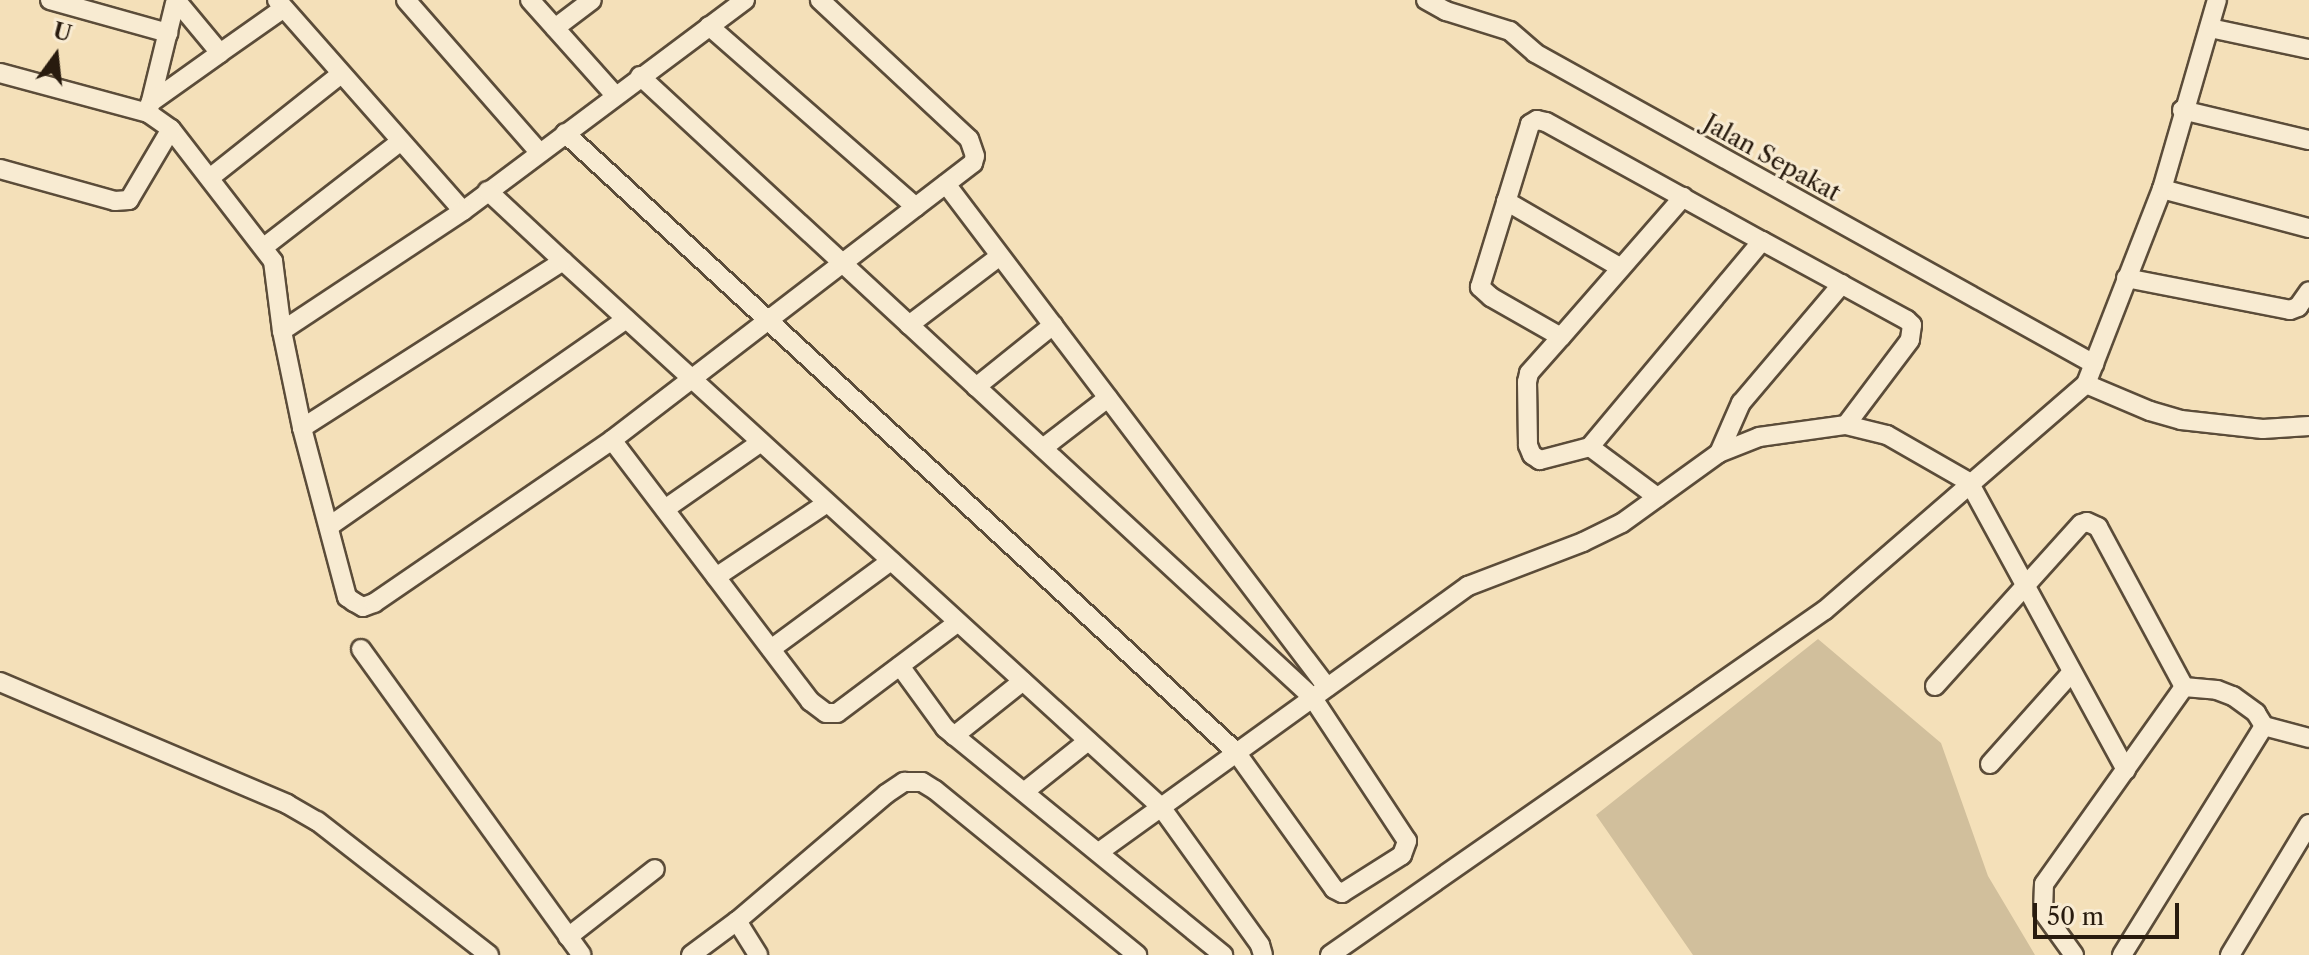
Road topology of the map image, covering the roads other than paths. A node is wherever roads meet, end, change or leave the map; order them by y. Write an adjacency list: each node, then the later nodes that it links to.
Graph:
1 (50, 0): 14 (street)
2 (406, 0): 27 (street)
3 (530, 0): 12 (street)
4 (592, 0): 12 (street)
5 (745, 0): 11 (street)
6 (820, 0): 30 (street)
7 (1426, 0): 53 (street, Jalan Sepakat)
8 (2217, 0): 13 (street)
9 (176, 1): 14 (street); 16 (street)
10 (280, 4): 16 (street); 18 (street)
11 (709, 26): 19 (street); 35 (street)
12 (555, 28): 20 (street)
13 (2210, 28): 15 (street); 22 (street)
14 (168, 33): 21 (street)
15 (2309, 49)
16 (220, 53): 21 (street)
17 (0, 73): 21 (street)
18 (341, 74): 26 (street); 29 (street)
19 (640, 76): 20 (street); 42 (street)
20 (615, 95): 24 (street)
21 (149, 108): 23 (street)
22 (2182, 110): 25 (street); 31 (street)
23 (171, 129): 28 (street); 29 (street)
24 (565, 133): 27 (street); 48 (street)
25 (2309, 140)
26 (401, 141): 36 (street); 39 (street)
27 (539, 152): 32 (street)
28 (0, 169)
29 (211, 177): 39 (street)
30 (946, 184): 35 (street); 40 (street)
31 (2162, 189): 37 (street); 44 (street)
32 (488, 191): 36 (street); 41 (street)
33 (1683, 197): 34 (street); 38 (street); 43 (street)
34 (1506, 201): 43 (street); 52 (street)
35 (916, 207): 42 (street)
36 (463, 211): 51 (street)
37 (2309, 228)
38 (1762, 241): 45 (street); 63 (street)
39 (264, 247): 51 (street)
40 (1000, 256): 49 (street); 50 (street)
41 (563, 261): 47 (street); 60 (street)
42 (844, 264): 48 (street); 49 (street)
43 (1621, 268): 52 (street)
44 (2126, 278): 46 (street); 53 (street)
45 (1842, 284): 58 (street); 65 (street)
46 (2309, 291)
47 (626, 319): 54 (street); 70 (street)
48 (767, 322): 54 (street); 88 (street)
49 (909, 325): 56 (street)
50 (1053, 325): 56 (street); 57 (street)
51 (282, 331): 60 (street)
52 (1561, 337): 63 (street)
53 (2094, 364): 55 (street)
54 (692, 379): 61 (street); 62 (street)
55 (2086, 384): 59 (street); 66 (street)
56 (976, 387): 64 (street)
57 (1108, 398): 64 (street); 83 (street)
58 (1846, 425): 65 (street); 66 (street)
59 (2309, 426)
60 (302, 428): 70 (street)
61 (612, 440): 69 (street); 70 (street)
62 (761, 442): 68 (street); 69 (street)
63 (1590, 447): 67 (street)
64 (1043, 448): 83 (street)
65 (1719, 453): 67 (street)
66 (1969, 482): 73 (street); 105 (street)
67 (1657, 497): 83 (street)
68 (827, 503): 71 (street); 72 (street)
69 (665, 509): 72 (street)
70 (331, 525)
71 (891, 561): 74 (street); 76 (street)
72 (716, 577): 76 (street)
73 (2025, 590): 78 (street); 81 (street); 82 (street)
74 (958, 622): 77 (street); 79 (street)
75 (361, 649): 97 (street)
76 (771, 649): 77 (street)
77 (900, 666): 85 (street)
78 (2071, 673): 89 (street); 90 (street)
79 (1023, 681): 85 (street); 87 (street)
80 (0, 682): 98 (street)
81 (1935, 686)
82 (2184, 687): 84 (street); 90 (street)
83 (1320, 692): 88 (street); 88 (street)
84 (2264, 726): 86 (street); 107 (street)
85 (954, 736): 91 (street)
86 (2309, 738)
87 (1088, 741): 91 (street); 92 (street)
88 (1236, 752): 92 (street)
89 (1990, 764)
90 (2126, 770): 106 (street)
91 (1024, 792): 94 (street)
92 (1161, 807): 94 (street); 104 (street)
93 (2309, 824): 108 (street)
94 (1099, 852): 103 (street)
95 (655, 869): 97 (street)
96 (737, 921): 100 (street); 101 (street); 102 (street)
97 (568, 937): 99 (street)
98 (489, 955)
99 (582, 955)
100 (691, 955)
101 (758, 955)
102 (1137, 955)
103 (1223, 955)
104 (1263, 955)
105 (1330, 955)
106 (2074, 955)
107 (2122, 955)
108 (2230, 955)

